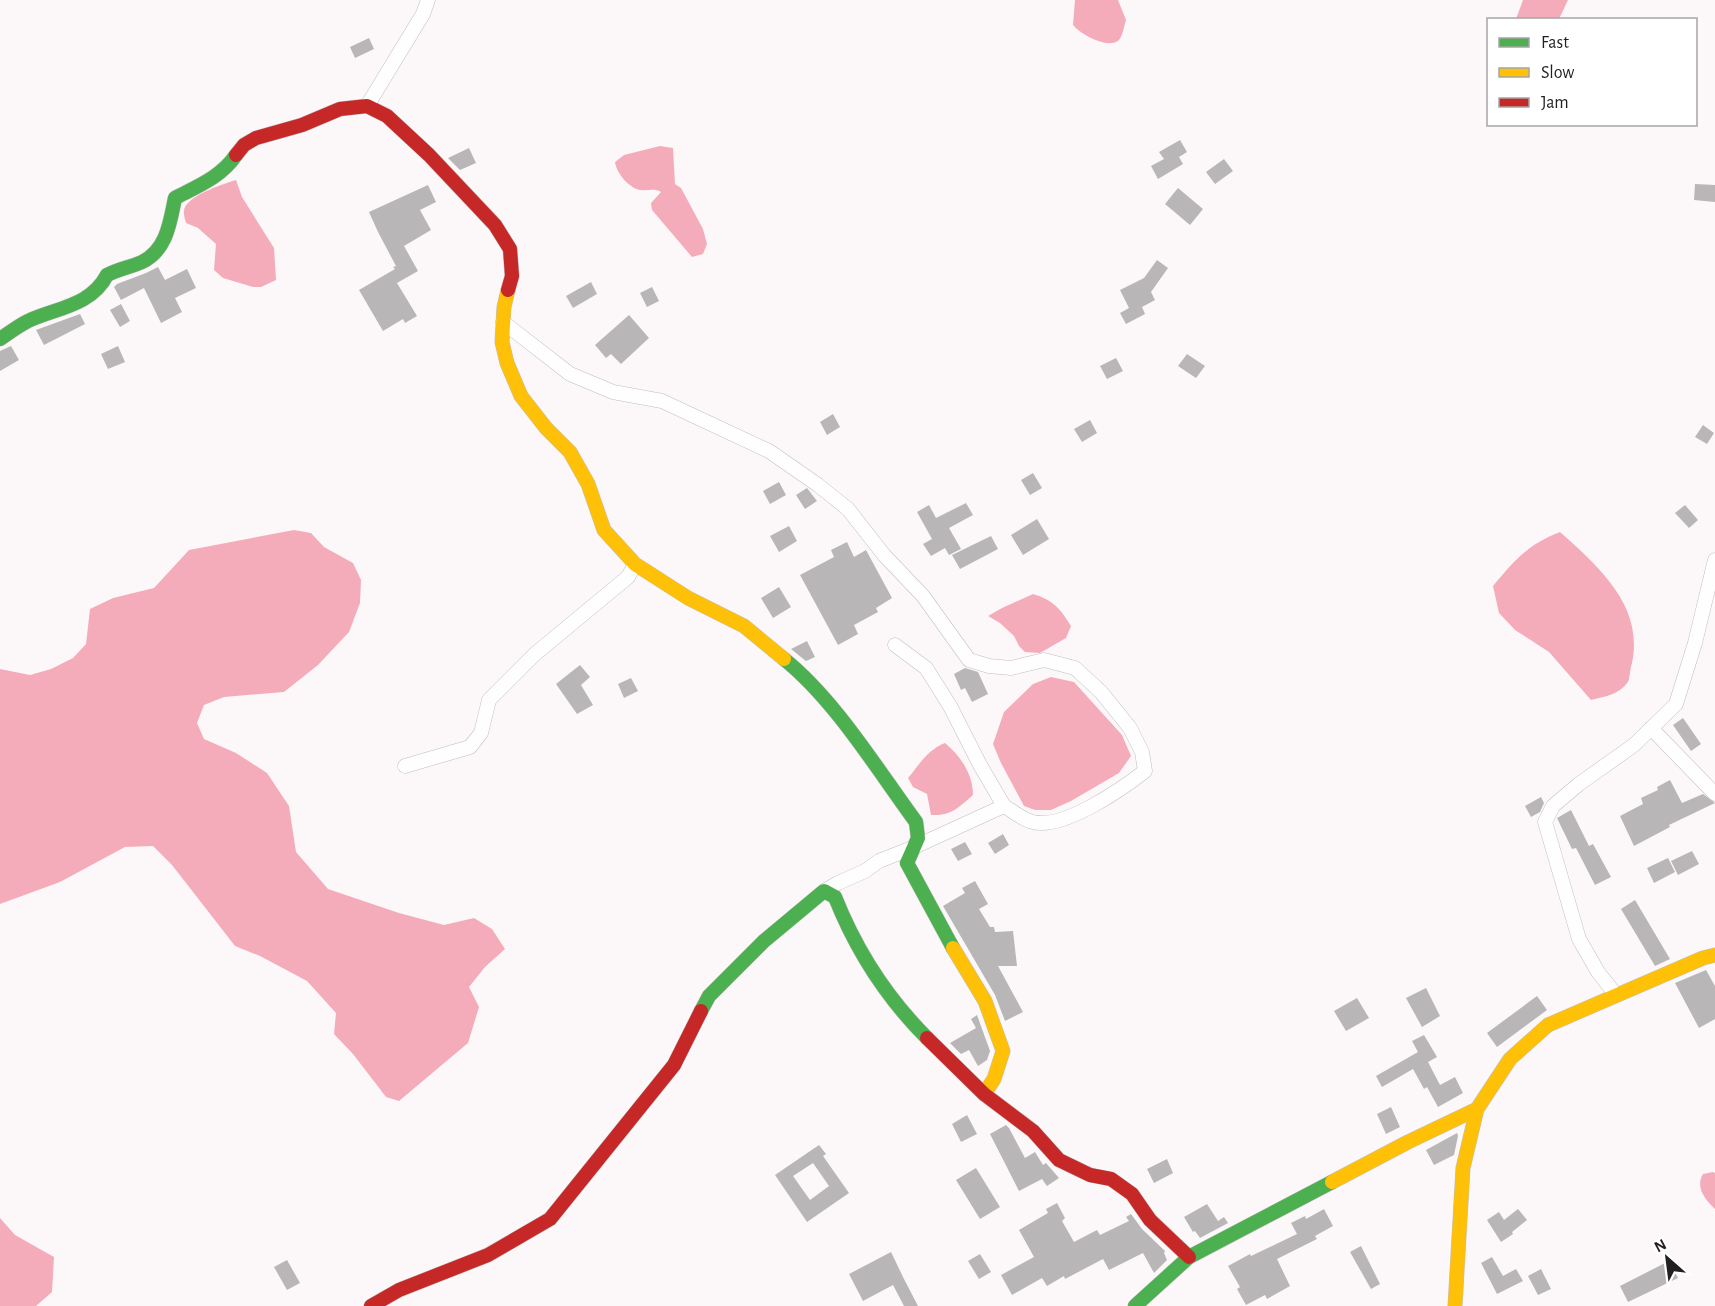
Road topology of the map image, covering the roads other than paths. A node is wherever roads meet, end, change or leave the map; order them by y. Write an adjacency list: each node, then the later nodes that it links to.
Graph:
1 (428, 0): 2 (street)
2 (367, 106): 3 (street); 4 (street)
3 (503, 322): 6 (street); 11 (street)
4 (0, 339)
5 (1715, 560): 8 (street)
6 (635, 564): 9 (street); 12 (street)
7 (895, 645): 11 (street)
8 (1651, 728): 10 (street); 15 (street)
9 (405, 766)
10 (1715, 794)
11 (1004, 806): 12 (street)
12 (912, 848): 13 (street); 16 (street)
13 (824, 891): 16 (street); 19 (street)
14 (1715, 955): 15 (street)
15 (1616, 995): 17 (street)
16 (984, 1094): 18 (street)
17 (1477, 1109): 18 (street); 21 (street)
18 (1189, 1257): 20 (street)
19 (370, 1306)
20 (1135, 1306)
21 (1455, 1306)

